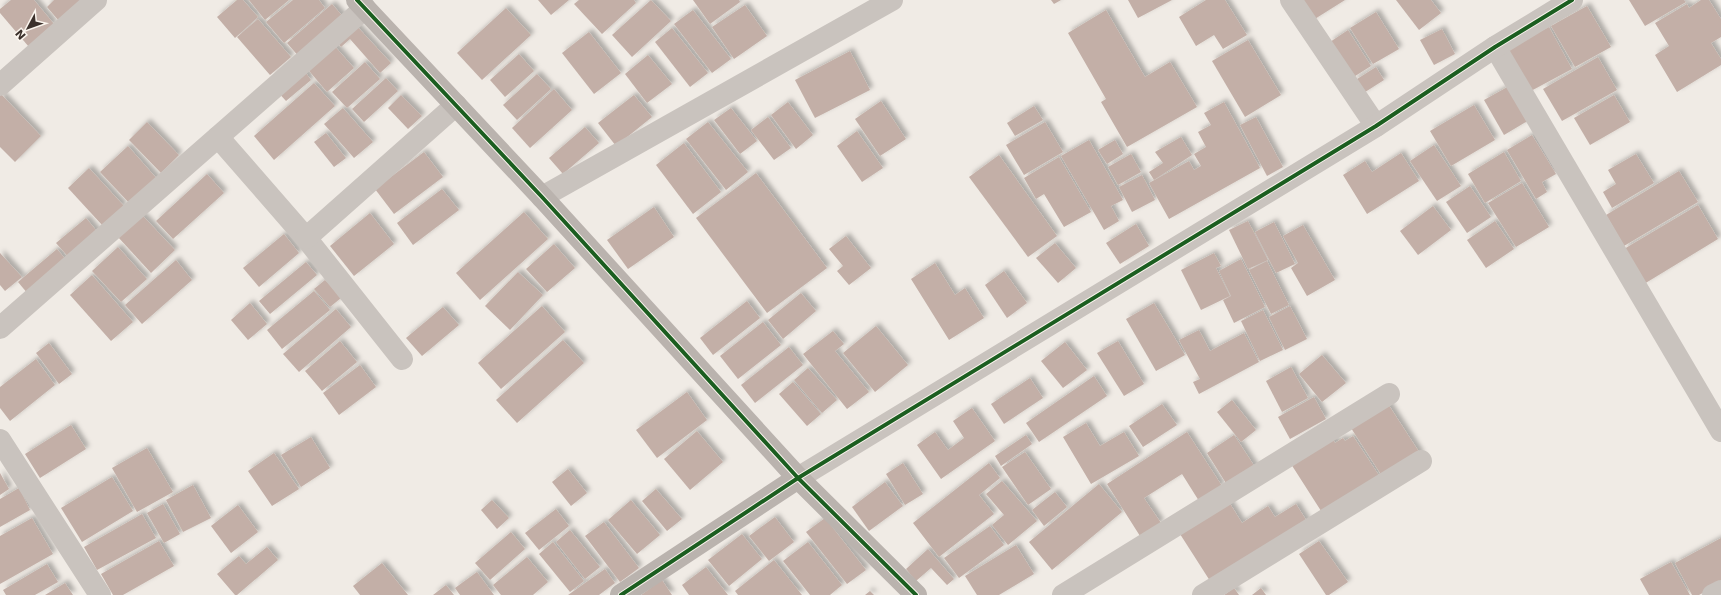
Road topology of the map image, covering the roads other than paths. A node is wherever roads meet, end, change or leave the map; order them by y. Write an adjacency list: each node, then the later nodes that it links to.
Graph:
1 (96, 0): 7 (street)
2 (892, 0): 11 (street)
3 (1291, 0): 9 (street)
4 (1572, 0): 6 (street)
5 (361, 4): 8 (street); 10 (street)
6 (1495, 47): 9 (street); 16 (street)
7 (0, 85)
8 (456, 105): 11 (street); 12 (street)
9 (1376, 126): 19 (street)
10 (218, 137): 12 (street); 13 (street)
11 (542, 197): 19 (street)
12 (306, 238): 14 (street)
13 (0, 328)
14 (402, 359)
15 (1389, 394): 24 (street)
16 (1721, 431)
17 (0, 440): 21 (street)
18 (1421, 461): 25 (street)
19 (798, 478): 22 (street); 23 (street)
20 (1721, 591): 26 (street)
21 (100, 595)
22 (621, 595)
23 (916, 595)
24 (1063, 595)
25 (1203, 595)
26 (1713, 595)

